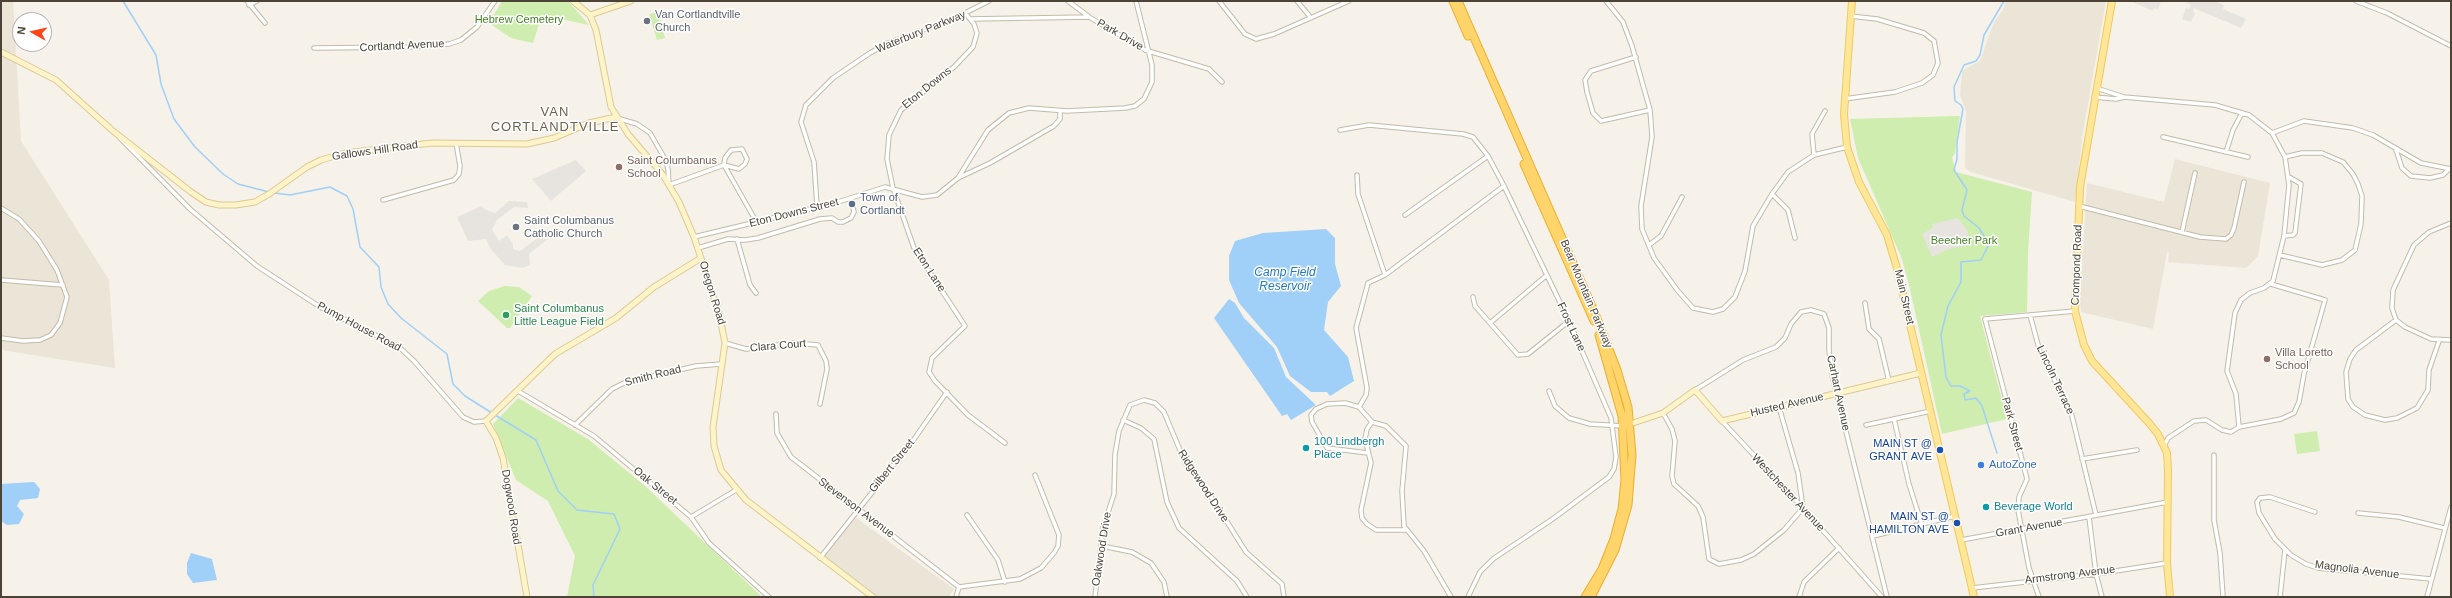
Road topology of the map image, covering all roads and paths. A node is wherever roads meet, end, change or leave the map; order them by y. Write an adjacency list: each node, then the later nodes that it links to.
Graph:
1 (247, 1): 19 (street)
2 (257, 1): 19 (street)
3 (495, 1): 28 (street, Cortlandt Avenue)
4 (573, 1): 21 (street)
5 (631, 1): 21 (street)
6 (989, 1): 20 (street, Waterbury Parkway)
7 (1068, 1): 23 (street)
8 (1136, 1): 29 (street)
9 (1219, 1): 24 (street)
10 (1297, 1): 24 (street)
11 (1349, 1): 24 (street)
12 (1453, 1): 120 (highway, Bear Mountain Parkway)
13 (1458, 1): 120 (highway, Bear Mountain Parkway)
14 (1613, 1): 18 (street)
15 (1852, 1): 22 (main road, Main Street)
16 (2112, 1): 33 (main road, Crompond Road)
17 (2356, 1): 27 (street)
18 (1607, 2): 31 (street)
19 (249, 5): 26 (street)
20 (966, 14): 25 (street); 68 (street, Waterbury Parkway)
21 (590, 15): 41 (street, Oregon Road)
22 (1850, 16): 36 (main road, Main Street); 36 (street)
23 (1089, 17): 25 (street, Park Drive); 29 (street, Park Drive)
24 (1311, 18)
25 (970, 19): 63 (street, Eton Downs)
26 (265, 22)
27 (2451, 46)
28 (314, 48)
29 (1149, 51): 32 (street, Park Drive); 38 (street)
30 (1, 52): 43 (street, Gallows Hill Road)
31 (1636, 57): 37 (street); 37 (street)
32 (1222, 82)
33 (2096, 88): 34 (main road, Crompond Road); 35 (street)
34 (2094, 97): 35 (street); 69 (main road, Crompond Road)
35 (2124, 97): 40 (street)
36 (1844, 99): 47 (main road, Main Street)
37 (1650, 110): 79 (street)
38 (1060, 111): 59 (street); 59 (street)
39 (1825, 111): 50 (street)
40 (2242, 112): 44 (street); 49 (street)
41 (616, 117): 46 (street, Gallows Hill Road); 61 (street, Oregon Road); 61 (street)
42 (1340, 130): 51 (street, Frost Lane)
43 (113, 131): 46 (street, Gallows Hill Road); 116 (street, Pump House Road)
44 (2272, 133): 48 (street); 53 (street)
45 (2163, 137): 49 (street)
46 (456, 143): 67 (street)
47 (1847, 147): 50 (street); 101 (main road, Main Street)
48 (2396, 150): 55 (street); 55 (street)
49 (2226, 152): 52 (street)
50 (1814, 155): 64 (street)
51 (1488, 156): 62 (street, Frost Lane); 71 (street)
52 (2248, 157)
53 (2285, 157): 58 (street); 81 (street)
54 (724, 165): 54 (street); 61 (street); 72 (street)
55 (2450, 169)
56 (2195, 173): 74 (street)
57 (1357, 175): 83 (street)
58 (2289, 177): 76 (street); 76 (street)
59 (958, 178): 63 (street)
60 (2244, 182): 74 (street)
61 (669, 185): 75 (street, Oregon Road)
62 (1504, 186): 83 (street); 84 (street, Frost Lane)
63 (893, 188): 66 (street, Eton Downs Street); 106 (street, Eton Lane)
64 (1772, 194): 77 (street); 79 (street)
65 (1682, 197): 79 (street)
66 (851, 198): 68 (street, Eton Downs Street); 78 (street)
67 (383, 200)
68 (817, 206): 72 (street, Eton Downs Street)
69 (2079, 206): 74 (street); 91 (main road, Crompond Road)
70 (1, 208): 87 (street)
71 (1405, 215)
72 (757, 223): 75 (street, Eton Downs Street)
73 (2451, 223): 93 (street)
74 (2182, 232)
75 (694, 236): 80 (street, Oregon Road)
76 (2284, 236): 81 (street)
77 (1795, 238)
78 (737, 239): 80 (street); 88 (street)
79 (1649, 245)
80 (698, 248): 82 (street, Oregon Road)
81 (2280, 255): 86 (street)
82 (702, 258): 99 (street, Oregon Road); 105 (street)
83 (1385, 275): 109 (street)
84 (1547, 275): 94 (street, Frost Lane); 95 (street)
85 (1, 280): 87 (street)
86 (2271, 284): 123 (street); 123 (street)
87 (63, 285): 96 (street)
88 (756, 293)
89 (1473, 297): 95 (street)
90 (1865, 303): 102 (street)
91 (2075, 311): 92 (street); 125 (main road, Crompond Road)
92 (2030, 315): 129 (street, Lincoln Terrace); 146 (street, Park Street)
93 (2396, 320): 98 (street); 98 (street)
94 (1569, 322): 95 (street); 122 (street, Frost Lane)
95 (1490, 323)
96 (1, 338)
97 (2451, 340): 98 (street)
98 (2439, 341)
99 (725, 343): 100 (street, Oregon Road); 108 (street, Clara Court)
100 (722, 364): 119 (street, Smith Road); 131 (street, Oregon Road)
101 (1921, 373): 102 (street, Husted Avenue); 111 (main road, Main Street)
102 (1889, 381): 107 (street, Husted Avenue)
103 (1549, 390): 122 (street)
104 (1695, 390): 107 (street, Carhart Avenue); 112 (street, Carhart Avenue); 117 (street, Westchester Avenue)
105 (518, 391): 116 (street); 119 (street, Oak Street)
106 (948, 392): 124 (street); 135 (street, Gilbert Street)
107 (1837, 393): 110 (street, Husted Avenue); 147 (street, Carhart Avenue)
108 (820, 404)
109 (1359, 407): 118 (street); 127 (street)
110 (1779, 407): 117 (street, Husted Avenue); 134 (street)
111 (1931, 412): 114 (street); 139 (main road, Main Street)
112 (1662, 413): 120 (street, Carhart Avenue); 134 (street)
113 (776, 414): 135 (street, Stevenson Avenue)
114 (1894, 419): 121 (street); 143 (street)
115 (1123, 420): 149 (street, Oakwood Drive); 166 (street); 167 (street, Ridgewood Drive)
116 (486, 421): 160 (street, Dogwood Road)
117 (1722, 421): 134 (street, Westchester Avenue)
118 (1372, 422): 127 (street); 145 (street)
119 (575, 425): 141 (street, Oak Street)
120 (1627, 425): 122 (street); 170 (highway, Bear Mountain Parkway); 171 (highway, Bear Mountain Parkway)
121 (1866, 425)
122 (1612, 426): 169 (street, Frost Lane)
123 (2239, 427): 125 (street)
124 (1005, 443)
125 (2164, 446): 132 (main road, Crompond Road)
126 (2137, 450): 129 (street)
127 (1368, 453): 145 (street)
128 (2214, 455): 179 (street)
129 (2082, 459): 140 (street, Lincoln Terrace)
130 (1035, 475): 157 (street)
131 (736, 490): 141 (street); 152 (street, Oregon Road)
132 (2168, 502): 140 (street, Grant Avenue); 153 (main road, Crompond Road)
133 (2451, 507): 144 (street)
134 (1804, 508): 150 (street, Westchester Avenue)
135 (857, 509): 152 (street, Gilbert Street); 158 (street, Stevenson Avenue)
136 (2315, 512): 151 (street, Magnolia Avenue)
137 (2358, 513): 144 (street)
138 (967, 515): 157 (street)
139 (1955, 516): 143 (street); 148 (main road, Main Street)
140 (2096, 516): 142 (street, Grant Avenue)
141 (691, 517): 161 (street, Oak Street)
142 (2089, 517): 146 (street, Grant Avenue); 154 (street)
143 (1922, 525): 147 (street)
144 (2444, 528): 155 (street)
145 (1408, 530): 168 (street)
146 (2021, 530): 148 (street, Grant Avenue); 156 (street, Park Street)
147 (1873, 536): 174 (street, Carhart Avenue)
148 (1961, 540): 159 (main road, Main Street)
149 (1102, 546): 164 (street, Oakwood Drive); 165 (street)
150 (1839, 548): 172 (street); 173 (street, Westchester Avenue)
151 (2285, 550): 155 (street, Magnolia Avenue); 180 (street)
152 (820, 558): 162 (street, Oregon Road)
153 (2167, 563): 154 (street, Armstrong Avenue); 178 (main road, Crompond Road)
154 (2096, 574): 156 (street, Armstrong Avenue); 177 (street)
155 (2431, 579): 181 (street)
156 (2032, 580): 159 (street, Armstrong Avenue); 176 (street, Park Street)
157 (1005, 582): 158 (street)
158 (959, 587): 163 (street)
159 (1972, 588): 175 (main road, Main Street)
160 (527, 597)
161 (769, 597)
162 (873, 597)
163 (956, 597)
164 (1095, 597)
165 (1167, 597)
166 (1247, 597)
167 (1284, 597)
168 (1451, 597)
169 (1468, 597)
170 (1586, 597)
171 (1591, 597)
172 (1799, 597)
173 (1882, 597)
174 (1887, 597)
175 (1974, 597)
176 (2039, 597)
177 (2102, 597)
178 (2170, 597)
179 (2223, 597)
180 (2280, 597)
181 (2427, 597)

